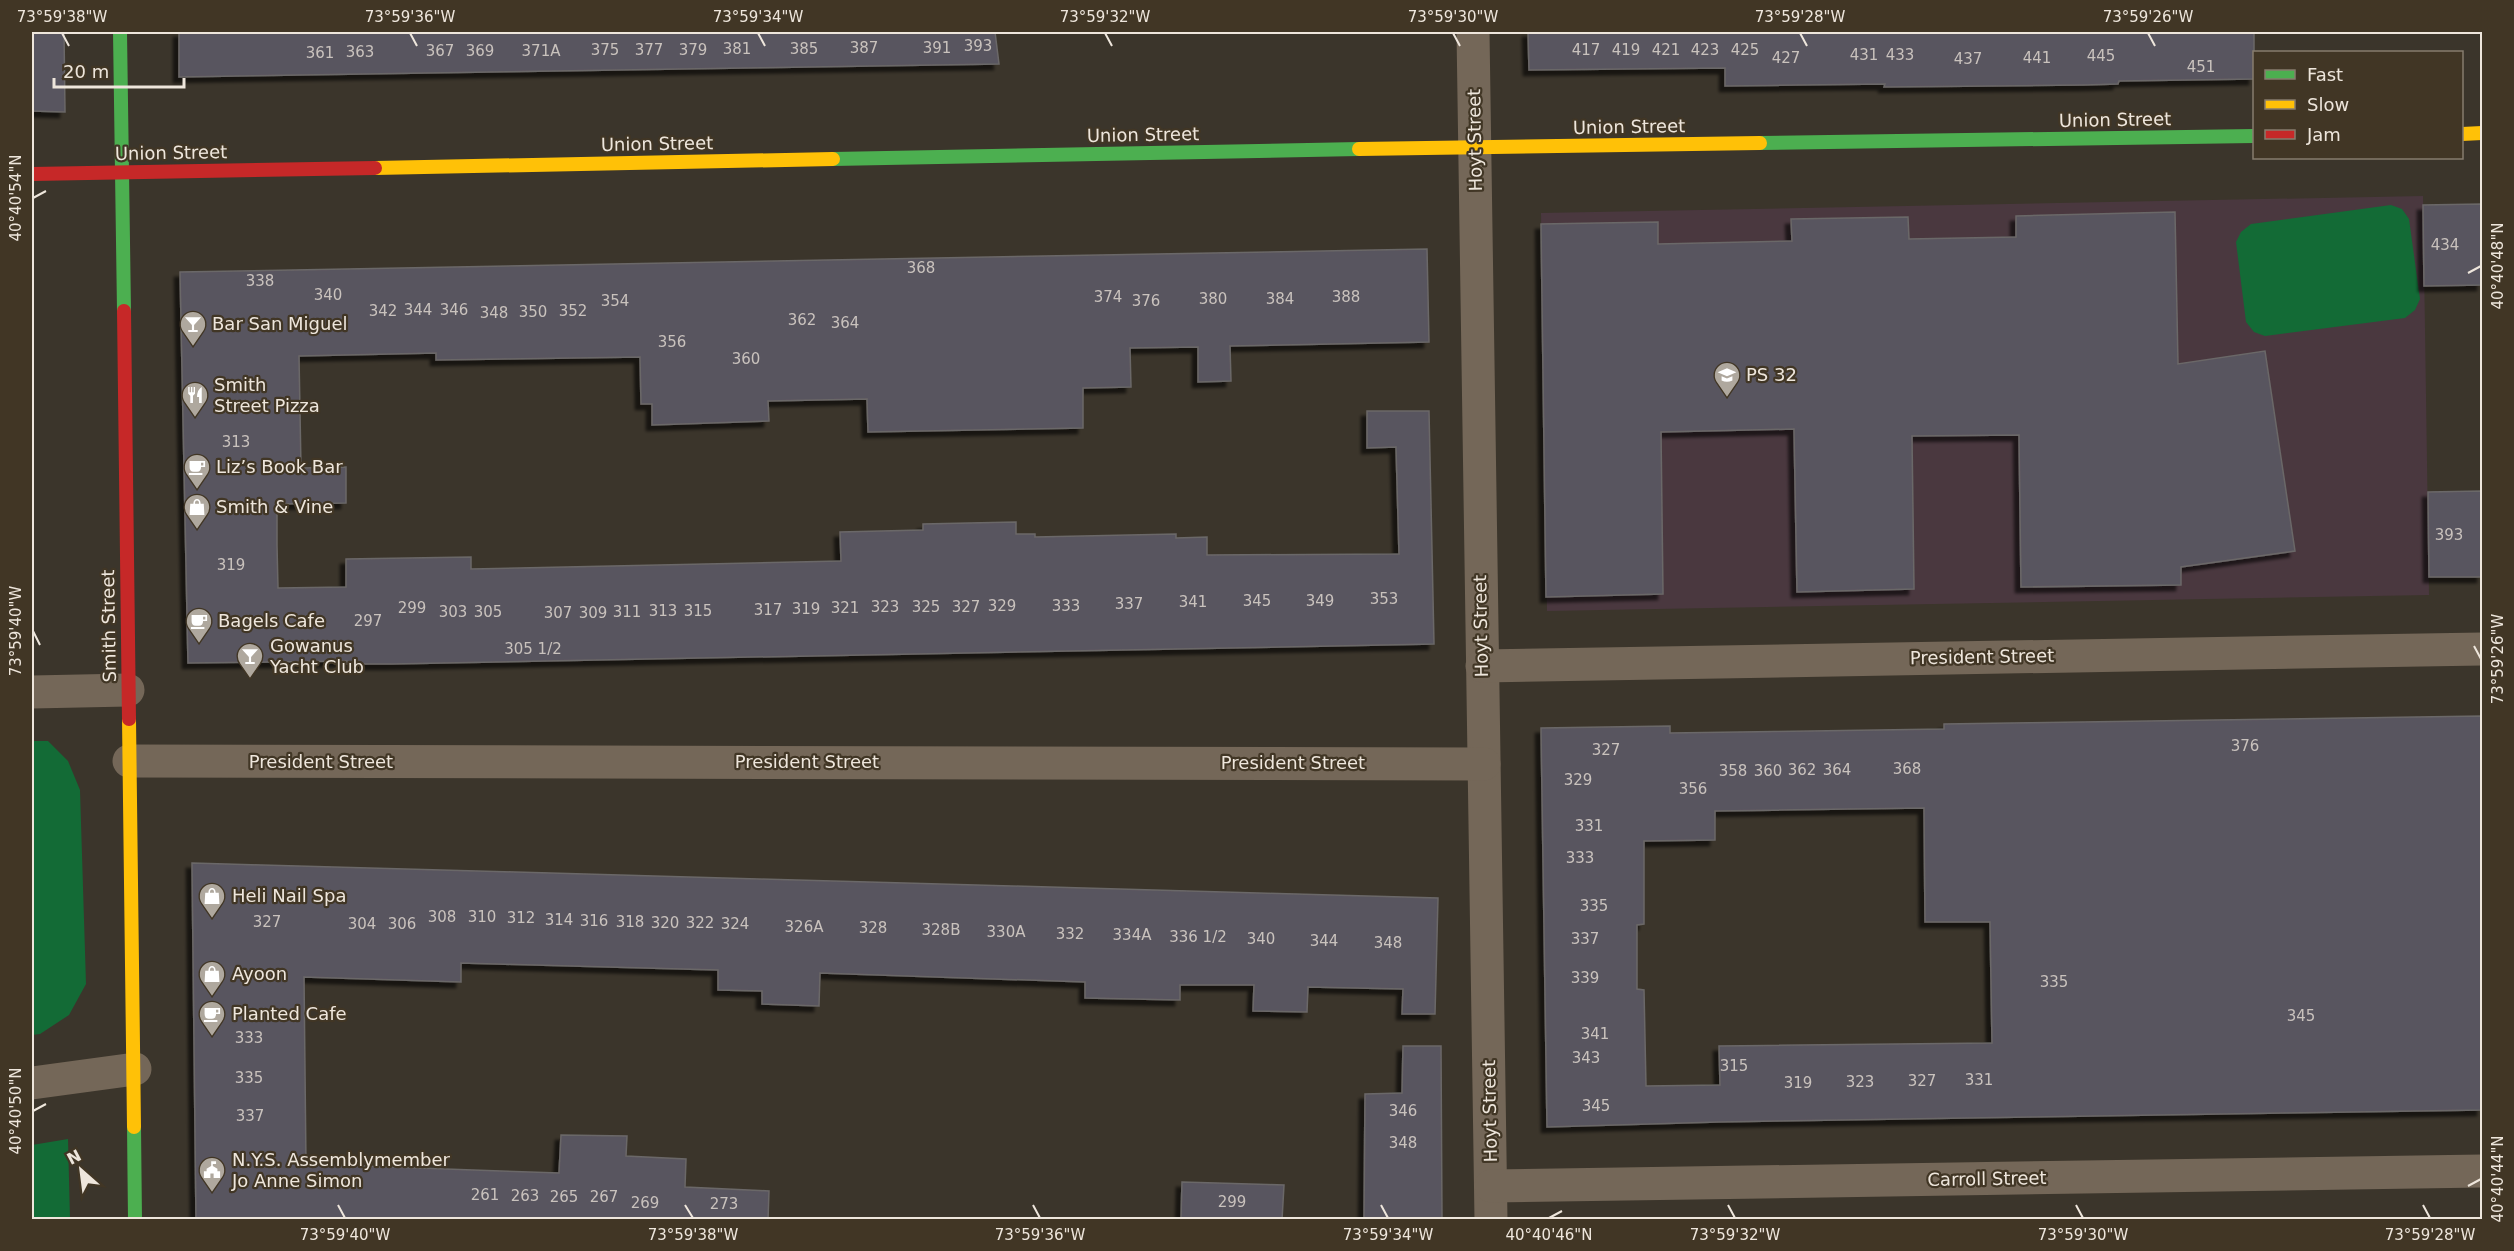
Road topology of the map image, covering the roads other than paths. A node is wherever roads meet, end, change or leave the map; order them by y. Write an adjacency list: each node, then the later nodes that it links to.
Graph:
1 (120, 32): 7 (street, Smith Street)
2 (1473, 32): 6 (street, Hoyt Street)
3 (2482, 133): 4 (street)
4 (2463, 134)
5 (2253, 136): 6 (street, Union Street)
6 (1475, 147): 7 (street, Union Street); 10 (street, Hoyt Street)
7 (121, 172): 8 (street, Union Street); 11 (street, Smith Street)
8 (32, 174)
9 (2482, 649): 10 (street, President Street)
10 (1482, 666): 14 (street, Hoyt Street)
11 (128, 690): 12 (street); 13 (street, Smith Street)
12 (32, 692)
13 (129, 761): 14 (street, President Street); 15 (street, Smith Street)
14 (1484, 764): 18 (street, Hoyt Street)
15 (135, 1069): 16 (street); 19 (street, Smith Street)
16 (32, 1083)
17 (2482, 1171): 18 (street, Carroll Street)
18 (1491, 1186): 20 (street, Hoyt Street)
19 (135, 1220)
20 (1491, 1220)

